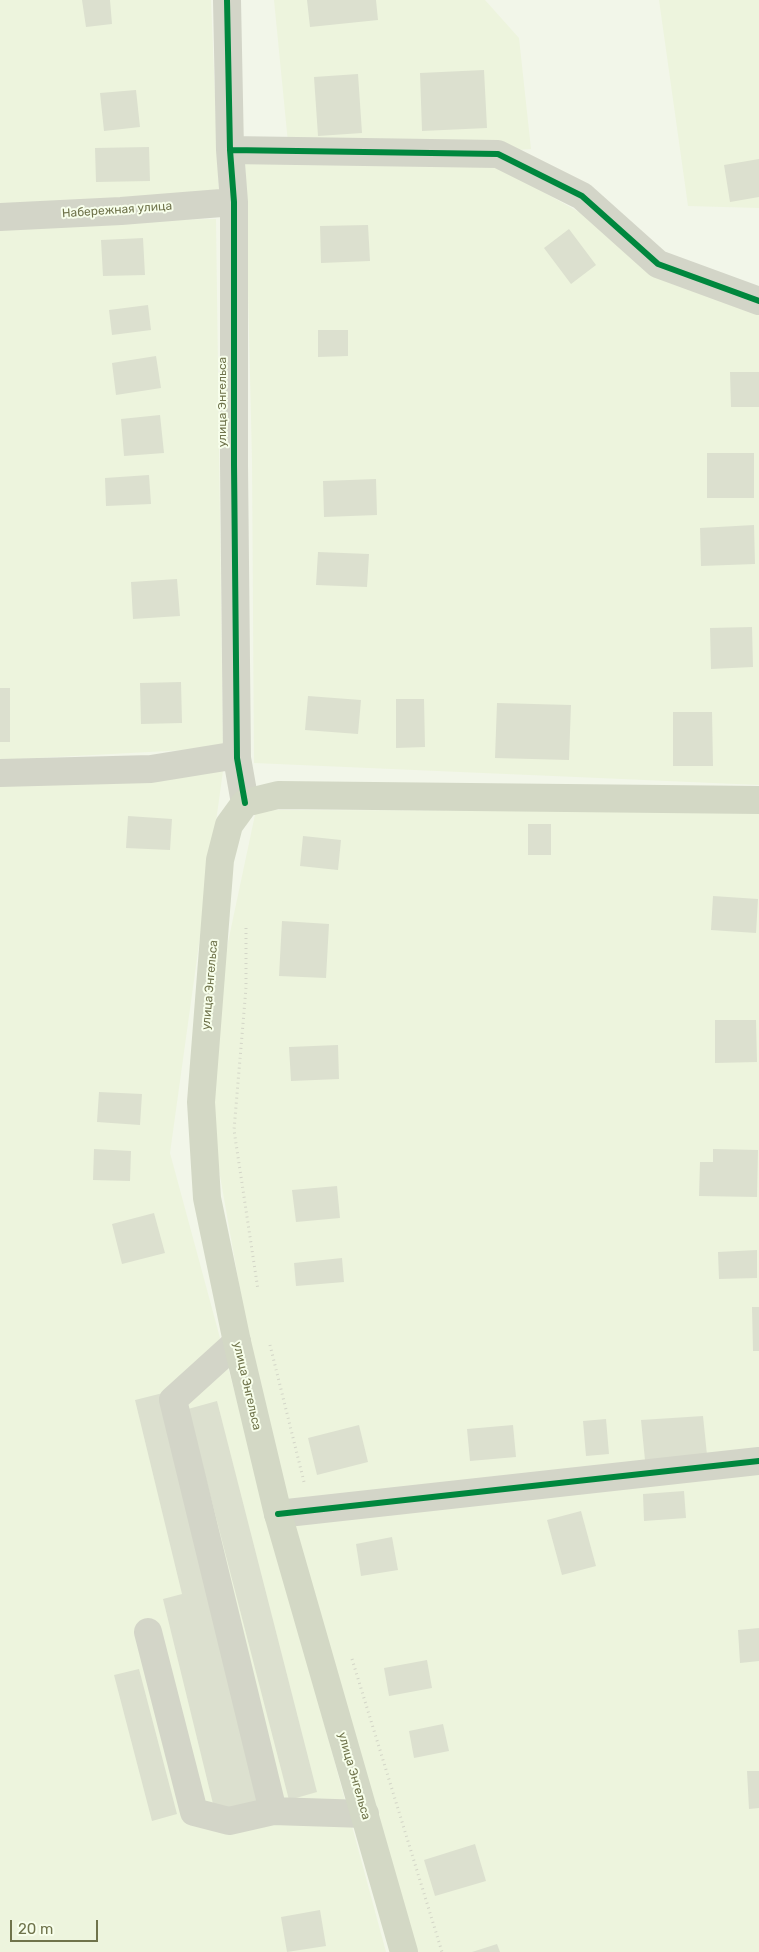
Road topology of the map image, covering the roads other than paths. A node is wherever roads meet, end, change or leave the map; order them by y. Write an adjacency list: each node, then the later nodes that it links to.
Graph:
1 (227, 0): 2 (street, улица Энгельса)
2 (230, 150): 3 (street, улица Энгельса); 5 (street)
3 (234, 202): 4 (street, Набережная улица); 6 (street, улица Энгельса)
4 (0, 218)
5 (759, 301)
6 (237, 758): 7 (street); 9 (street, улица Энгельса)
7 (0, 773)
8 (759, 800): 9 (main road)
9 (245, 803): 10 (main road, улица Энгельса)
10 (237, 1342): 12 (main road, улица Энгельса); 14 (street)
11 (759, 1460): 12 (street)
12 (278, 1514): 15 (main road, улица Энгельса)
13 (148, 1632): 14 (street)
14 (273, 1811): 15 (street)
15 (365, 1814): 16 (main road, улица Энгельса)
16 (404, 1952)

